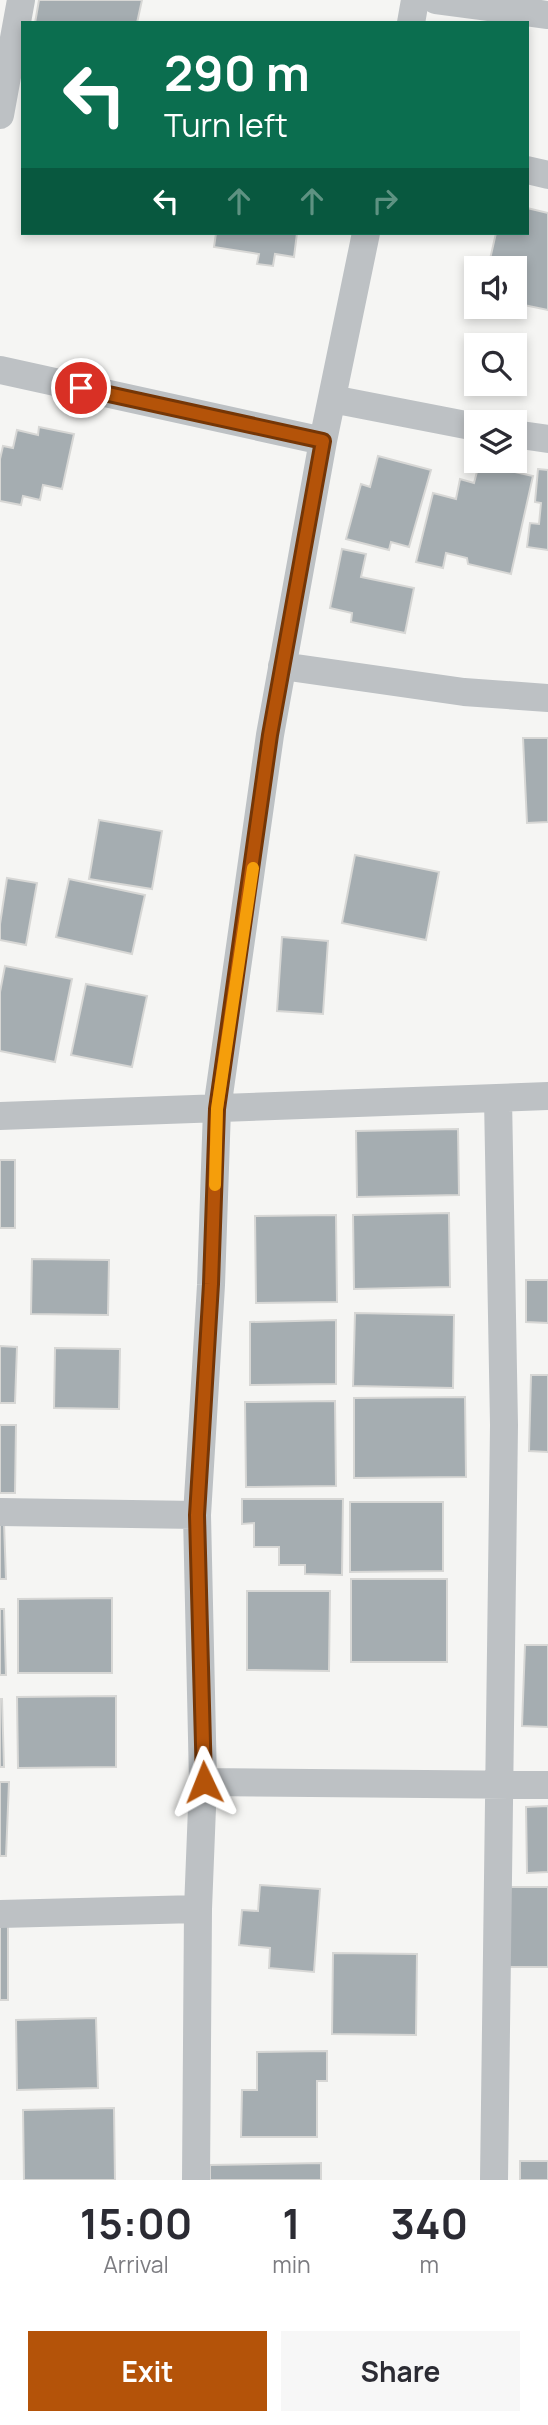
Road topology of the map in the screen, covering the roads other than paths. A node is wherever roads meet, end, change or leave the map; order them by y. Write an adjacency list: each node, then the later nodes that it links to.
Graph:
1 (22, 0): 6 (street)
2 (415, 0): 5 (street)
3 (436, 0): 4 (street)
4 (548, 15)
5 (411, 21)
6 (16, 71): 7 (street)
7 (0, 115)
8 (529, 170): 9 (street)
9 (548, 175)
10 (366, 235): 12 (street)
11 (0, 370): 16 (street)
12 (332, 400): 13 (street); 16 (street)
13 (464, 425)
14 (527, 436): 15 (street)
15 (548, 439)
16 (323, 441): 17 (street)
17 (282, 666): 18 (street); 21 (street)
18 (548, 698)
19 (548, 1096): 20 (street)
20 (498, 1098): 21 (street); 26 (street)
21 (217, 1109): 22 (street); 24 (street)
22 (0, 1116)
23 (0, 1512): 24 (street)
24 (197, 1515): 25 (street)
25 (204, 1782): 26 (street); 28 (street)
26 (500, 1786): 27 (street); 31 (street)
27 (548, 1786)
28 (198, 1909): 29 (street); 30 (street)
29 (0, 1914)
30 (196, 2180)
31 (494, 2180)

